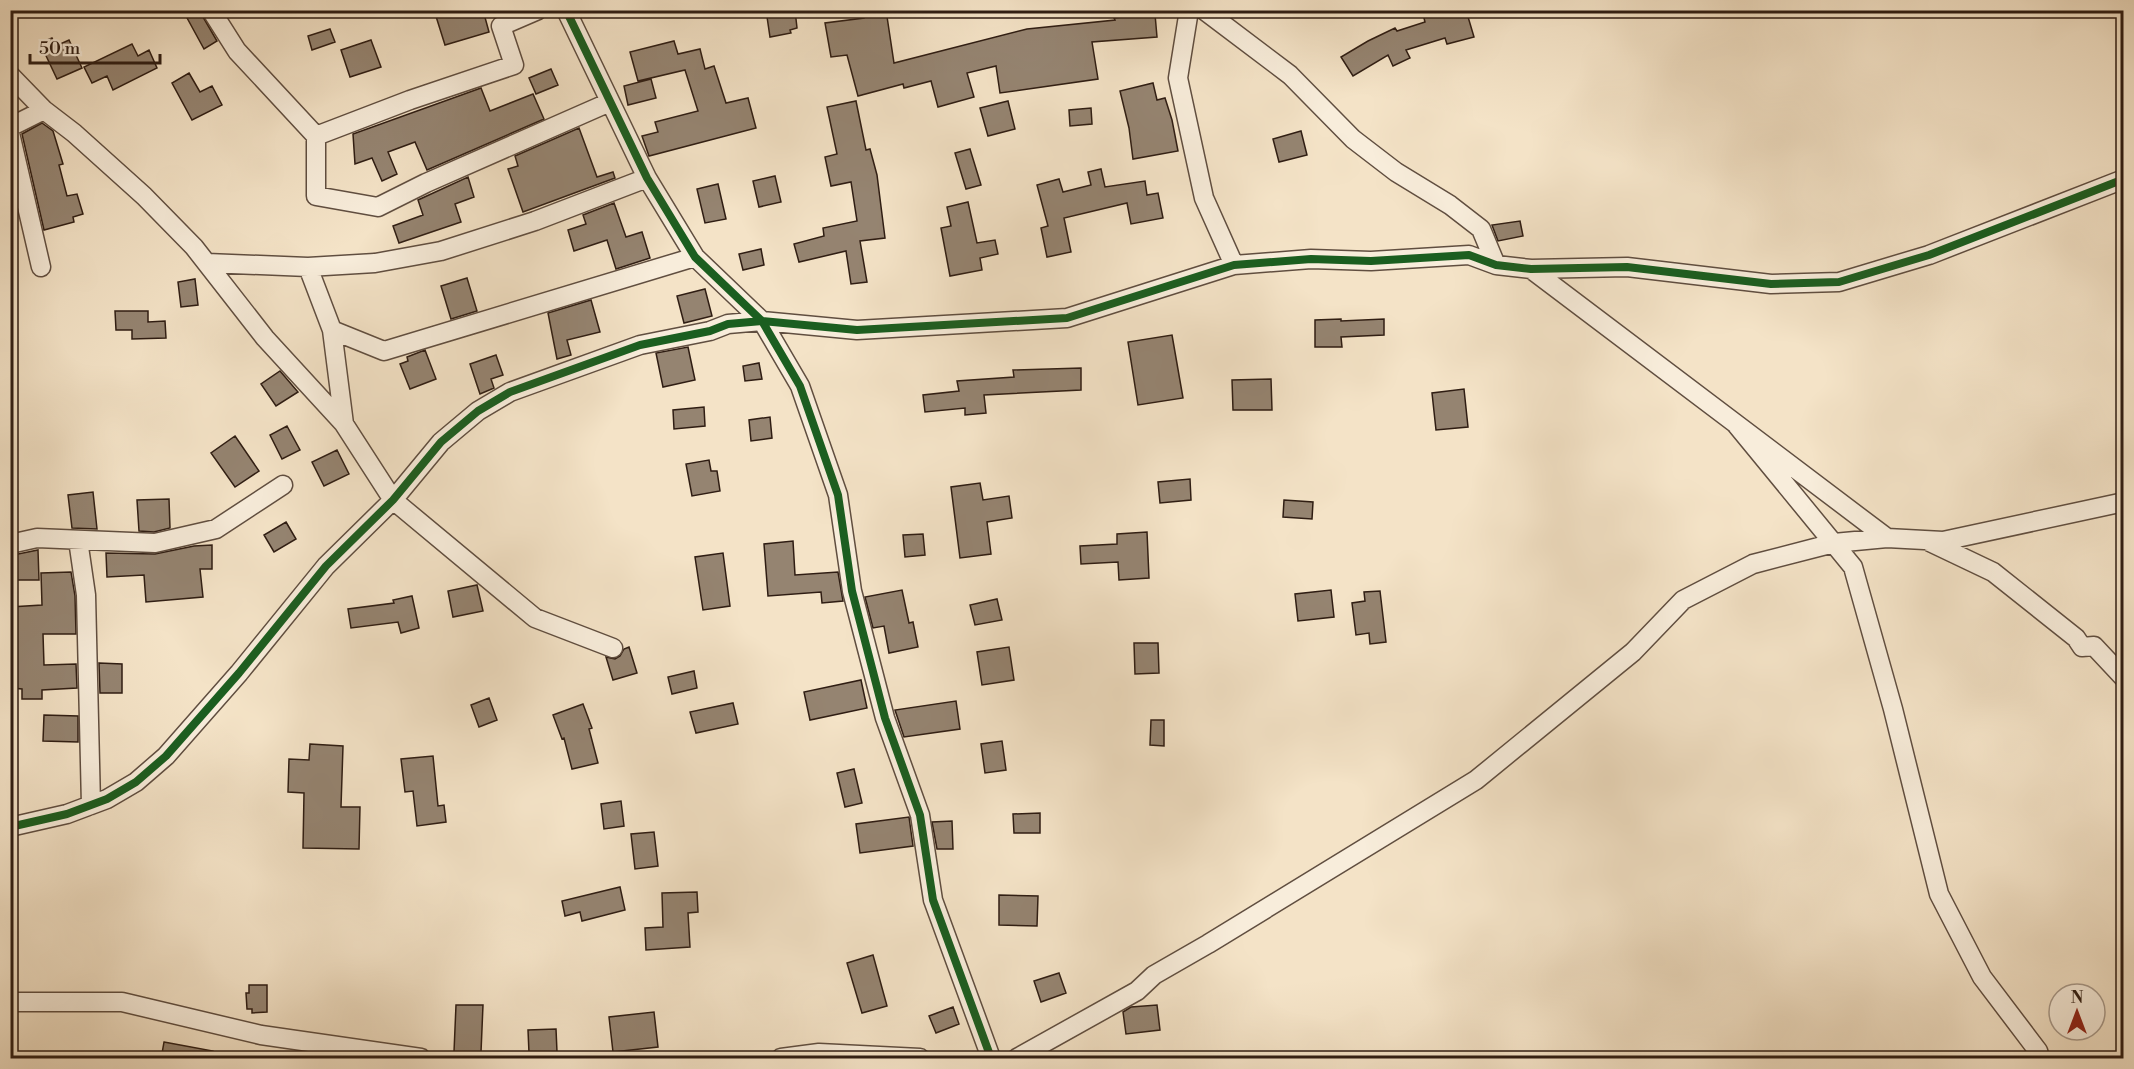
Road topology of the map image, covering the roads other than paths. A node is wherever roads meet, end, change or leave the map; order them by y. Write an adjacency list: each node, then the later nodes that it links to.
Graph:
1 (211, 10): 11 (street)
2 (538, 10): 11 (street)
3 (566, 10): 7 (street)
4 (1189, 10): 16 (street)
5 (1204, 10): 17 (street)
6 (10, 75): 8 (street)
7 (610, 102): 11 (street); 12 (street)
8 (44, 110): 9 (street); 15 (street)
9 (10, 127)
10 (10, 133): 18 (street)
11 (316, 136)
12 (647, 178): 14 (street); 19 (street)
13 (2124, 179): 20 (street)
14 (695, 257): 21 (street); 22 (street)
15 (207, 263): 19 (street); 24 (street)
16 (1234, 265): 17 (street); 21 (street)
17 (1496, 265): 20 (street)
18 (41, 267)
19 (308, 267): 22 (street)
20 (1531, 269): 23 (street)
21 (762, 321): 26 (street); 41 (street)
22 (332, 330): 24 (street)
23 (1735, 423): 28 (street); 31 (street)
24 (344, 424): 26 (street)
25 (283, 486): 29 (street)
26 (393, 500): 33 (street); 35 (street)
27 (2124, 502): 30 (street)
28 (1887, 538): 30 (street); 31 (street)
29 (78, 540): 32 (street); 35 (street)
30 (1929, 541): 34 (street)
31 (1833, 543): 42 (street); 43 (street)
32 (10, 544)
33 (613, 648)
34 (2124, 678)
35 (91, 805): 36 (street)
36 (10, 827)
37 (10, 1002): 39 (street)
38 (921, 1058): 40 (street)
39 (421, 1059)
40 (781, 1059)
41 (991, 1059)
42 (1017, 1059)
43 (2040, 1059)

